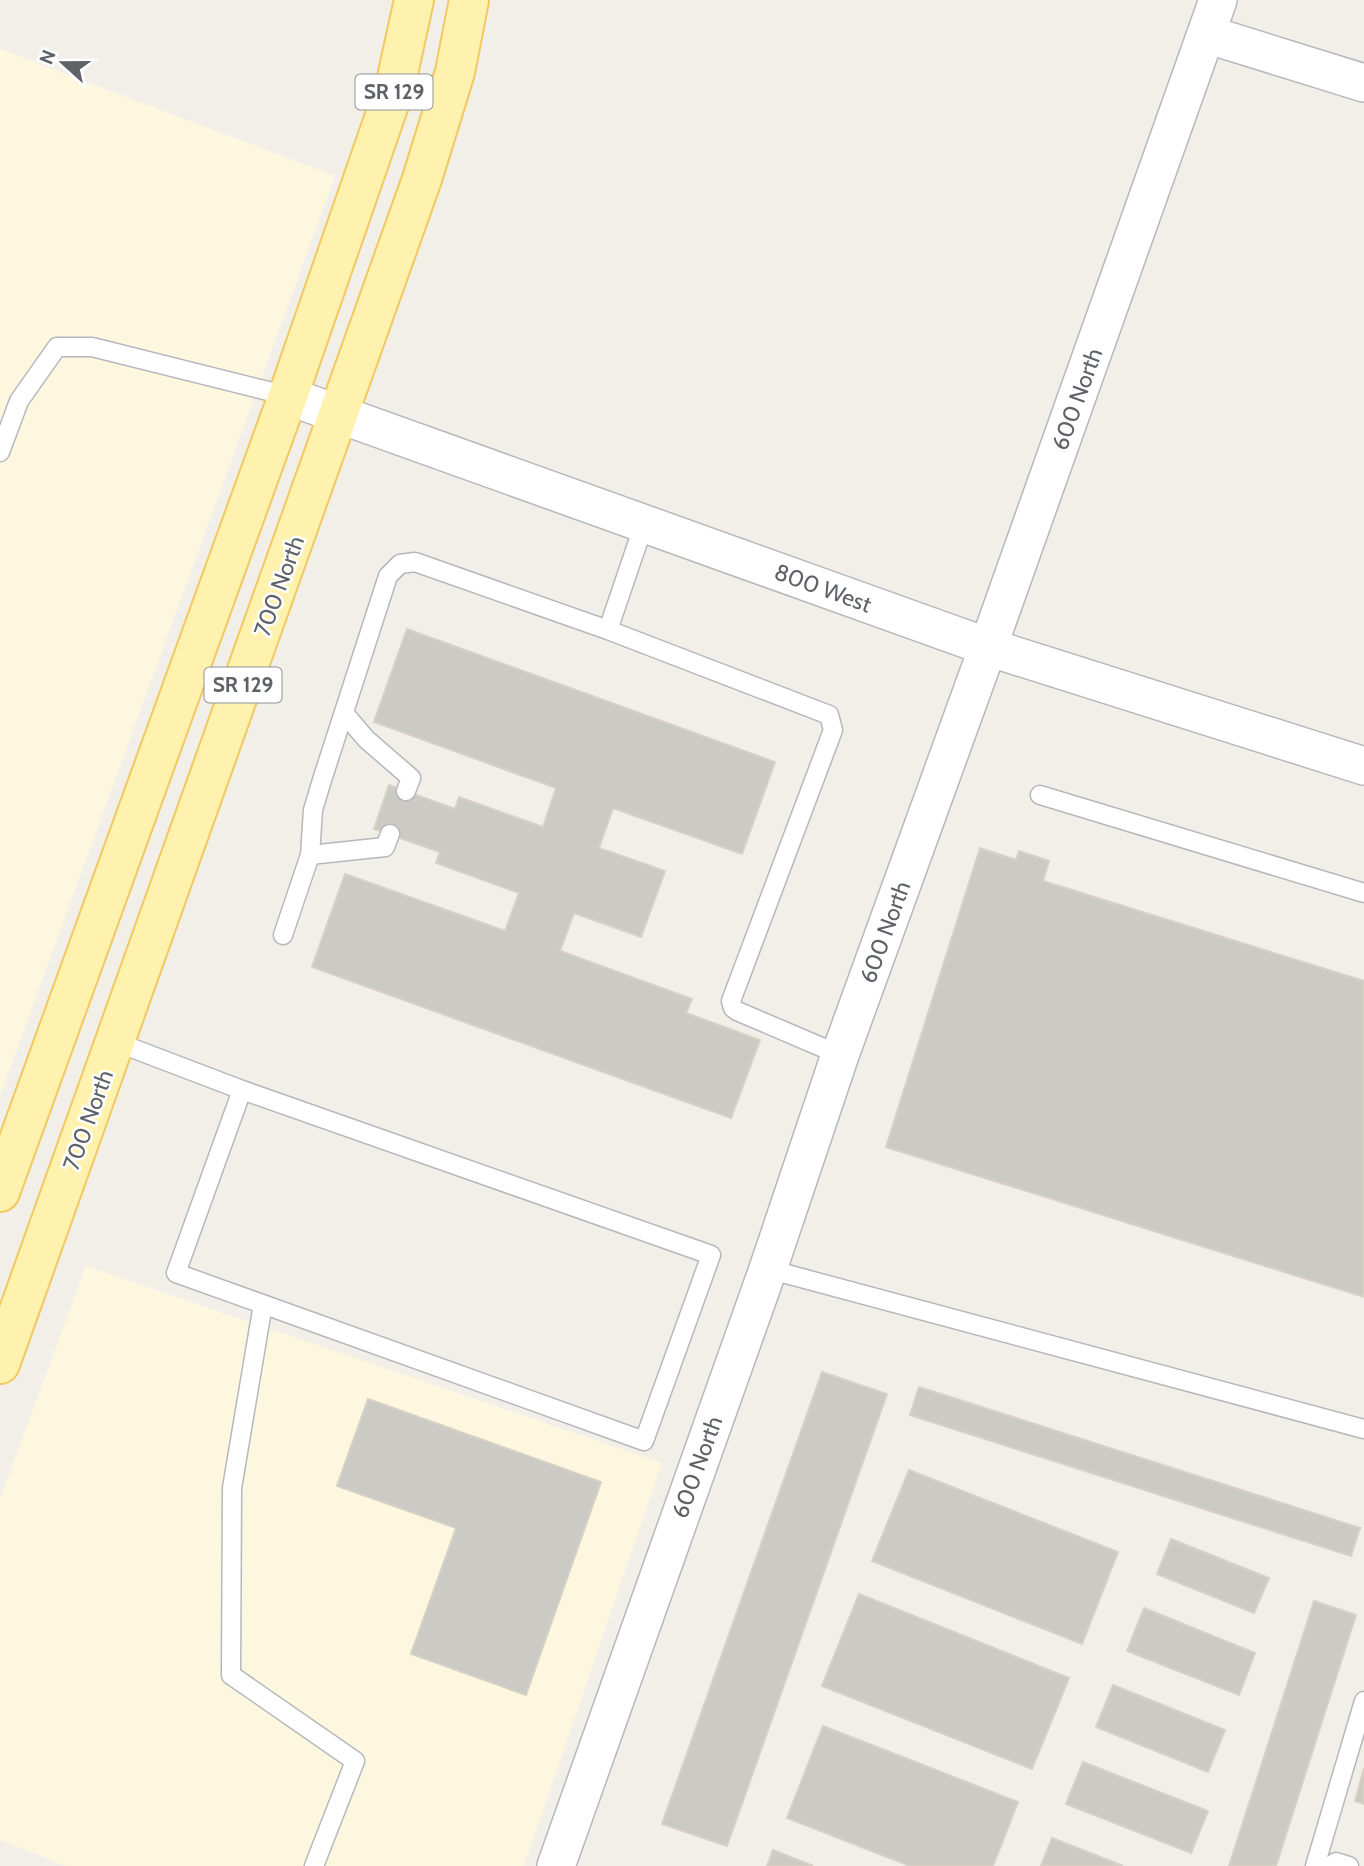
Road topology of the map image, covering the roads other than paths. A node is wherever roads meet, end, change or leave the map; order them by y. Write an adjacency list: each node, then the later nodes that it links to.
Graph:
1 (414, 0): 6 (main road, SR 129)
2 (469, 0): 7 (main road, 700 North / SR 129)
3 (1217, 0): 4 (street, 600 North)
4 (1206, 34): 5 (street); 11 (street, 600 North)
5 (1364, 83)
6 (288, 396): 7 (street, 800 West); 8 (lane); 23 (main road, SR 129)
7 (340, 415): 9 (street, 800 West); 20 (main road, 700 North / SR 129)
8 (0, 452)
9 (644, 524): 10 (lane); 11 (street, 800 West)
10 (608, 629): 12 (lane); 21 (lane)
11 (988, 648): 13 (street, 800 West); 21 (street, 600 North)
12 (344, 713): 14 (lane); 17 (lane)
13 (1364, 766)
14 (406, 792)
15 (1040, 794): 18 (lane)
16 (390, 834): 17 (lane)
17 (310, 855): 19 (lane)
18 (1364, 893)
19 (283, 935)
20 (116, 1042): 22 (lane); 26 (main road, 700 North / SR 129)
21 (840, 1055): 24 (street, 600 North)
22 (242, 1090): 25 (lane); 25 (lane)
23 (0, 1192)
24 (768, 1269): 27 (lane); 30 (street, 600 North)
25 (262, 1304): 29 (lane)
26 (0, 1364)
27 (1364, 1429)
28 (1364, 1701): 31 (lane)
29 (313, 1866)
30 (556, 1866)
31 (1315, 1866)
32 (1330, 1866): 33 (lane)
33 (1349, 1866)

